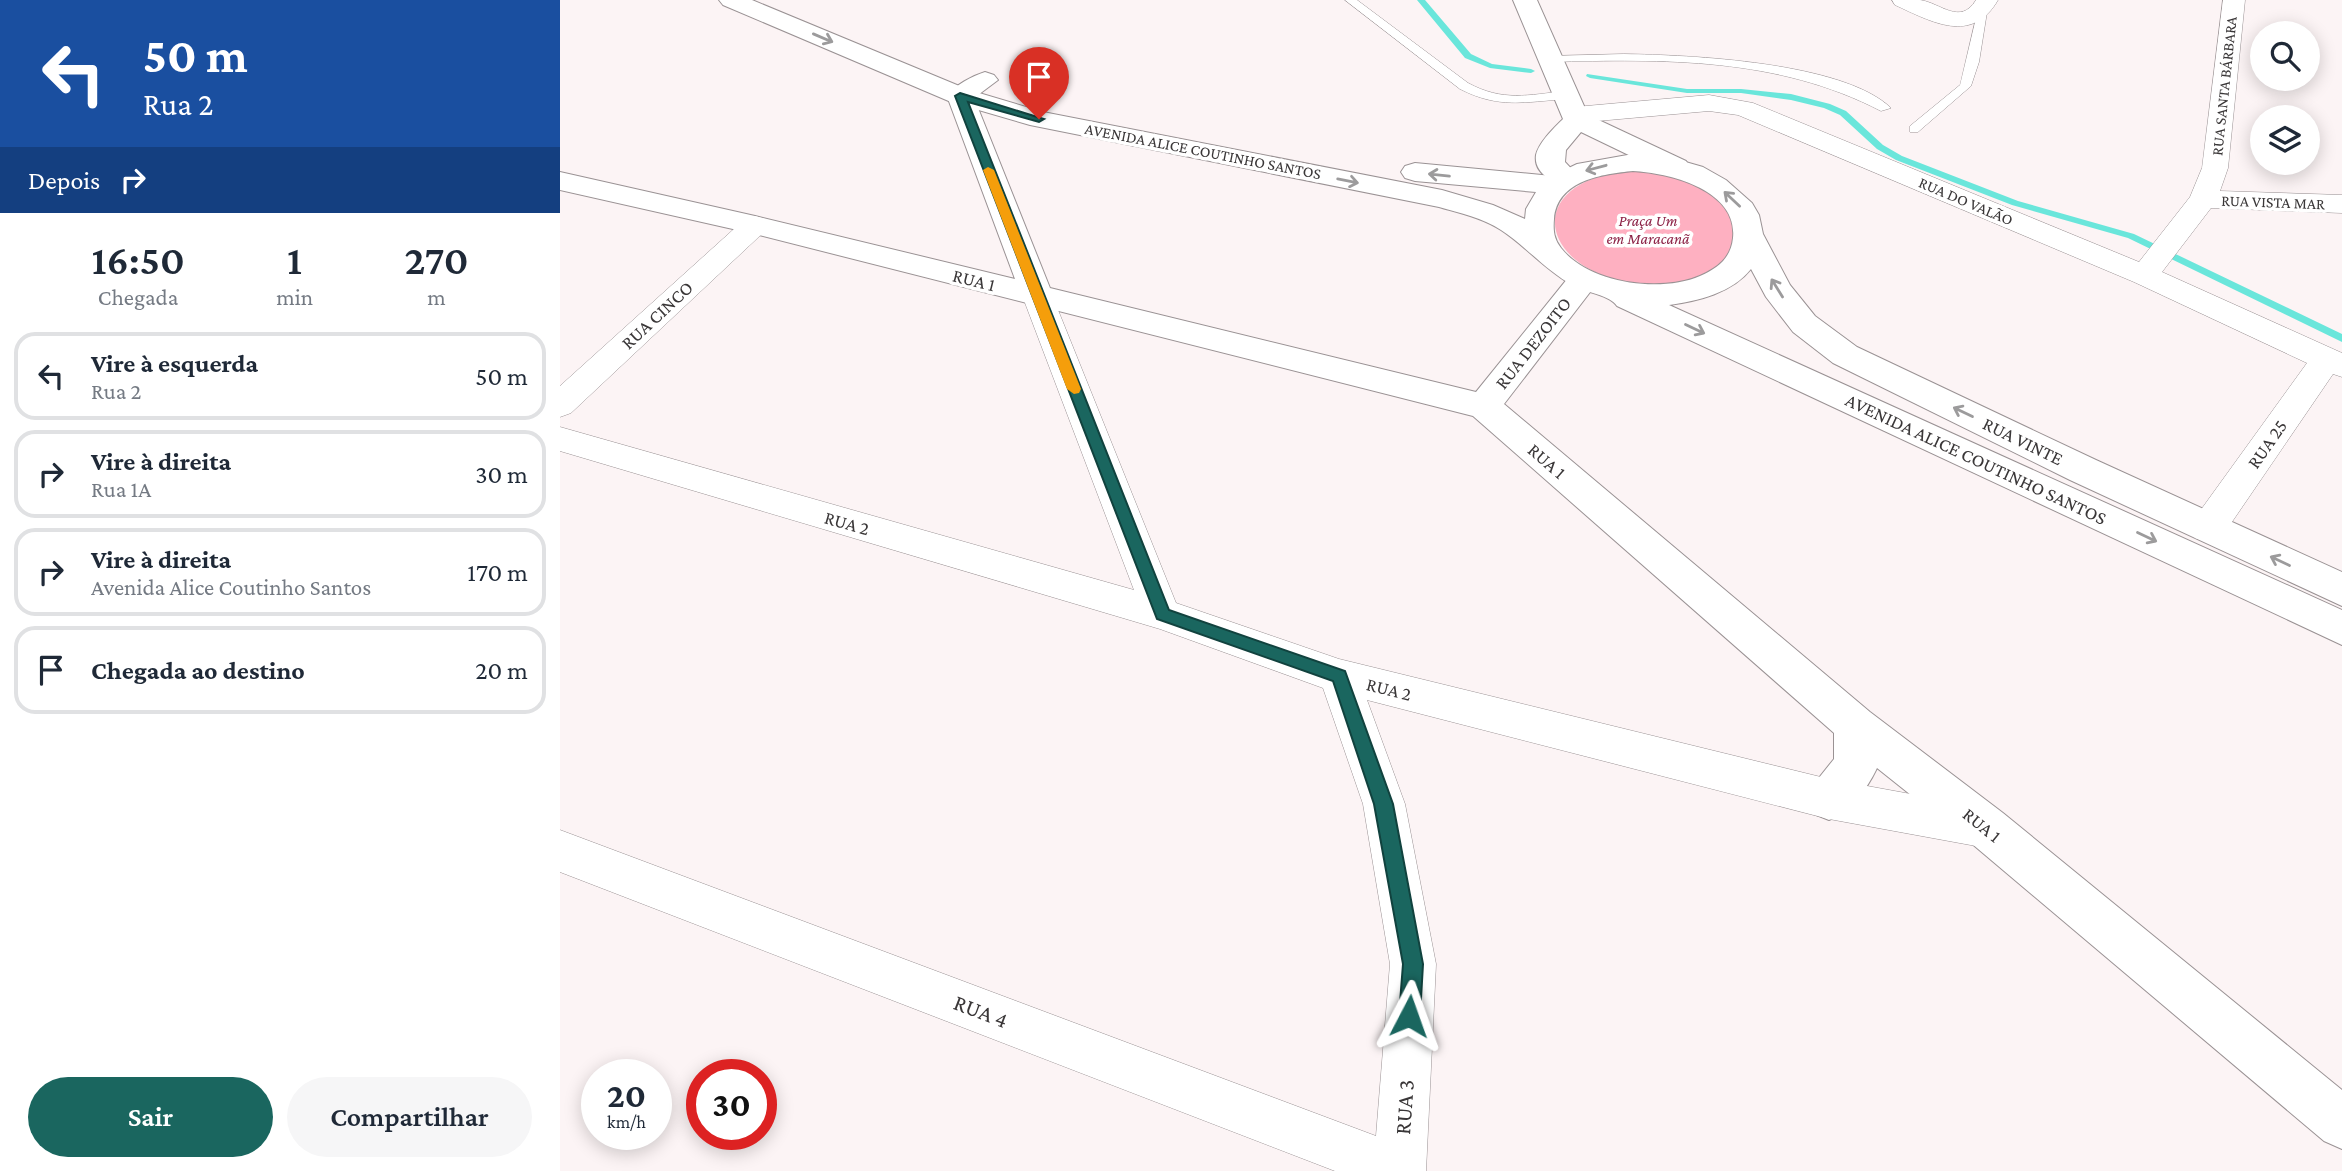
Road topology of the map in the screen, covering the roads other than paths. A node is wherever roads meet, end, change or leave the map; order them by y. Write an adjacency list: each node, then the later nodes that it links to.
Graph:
1 (732, 0): 10 (main road, AVENIDA ALICE COUTINHO SANTOS, one-way to 10)
2 (790, 0): 9 (main road, AVENIDA ALICE COUTINHO SANTOS)
3 (1350, 0): 12 (lane)
4 (1525, 0): 8 (main road)
5 (1903, 0): 7 (street)
6 (2234, 0): 17 (street, RUA SANTA BÁRBARA)
7 (1984, 6): 13 (lane)
8 (1550, 59): 11 (lane); 12 (main road)
9 (985, 80): 10 (main road); 15 (main road, AVENIDA ALICE COUTINHO SANTOS, one-way to 9)
10 (960, 96): 22 (main road, AVENIDA ALICE COUTINHO SANTOS, one-way to 22); 24 (main road)
11 (1885, 108)
12 (1572, 110): 14 (main road); 15 (main road); 21 (street, RUA DO VALÃO)
13 (1914, 129)
14 (1675, 167): 15 (main road, one-way to 15); 20 (main road, one-way to 14)
15 (1558, 173): 22 (main road)
16 (560, 181): 19 (main road, RUA 1)
17 (2203, 199): 18 (street, RUA VISTA MAR); 21 (street, RUA SANTA BÁRBARA)
18 (2342, 204)
19 (755, 225): 24 (main road, RUA 1); 26 (street, RUA CINCO)
20 (1750, 237): 23 (main road); 29 (main road, RUA VINTE, one-way to 20)
21 (2157, 258): 25 (street, RUA DO VALÃO)
22 (1553, 259): 23 (main road)
23 (1597, 285): 27 (main road, RUA DEZOITO); 32 (main road, AVENIDA ALICE COUTINHO SANTOS, one-way to 32)
24 (1037, 295): 27 (main road, RUA 1); 31 (street)
25 (2334, 363): 29 (street, RUA 25)
26 (560, 405)
27 (1484, 406): 34 (main road, RUA 1)
28 (560, 439): 31 (street, RUA 2)
29 (2208, 528): 30 (main road, RUA VINTE, one-way to 29)
30 (2342, 590)
31 (1162, 614): 33 (street, RUA 2)
32 (2342, 628)
33 (1339, 676): 35 (street, RUA 2); 39 (street, RUA 3)
34 (1855, 725): 35 (main road); 36 (main road, RUA 1)
35 (1829, 799): 36 (street, RUA 2)
36 (1987, 828): 38 (main road, RUA 1)
37 (560, 851): 39 (street, RUA 4)
38 (2342, 1122)
39 (1400, 1171)

